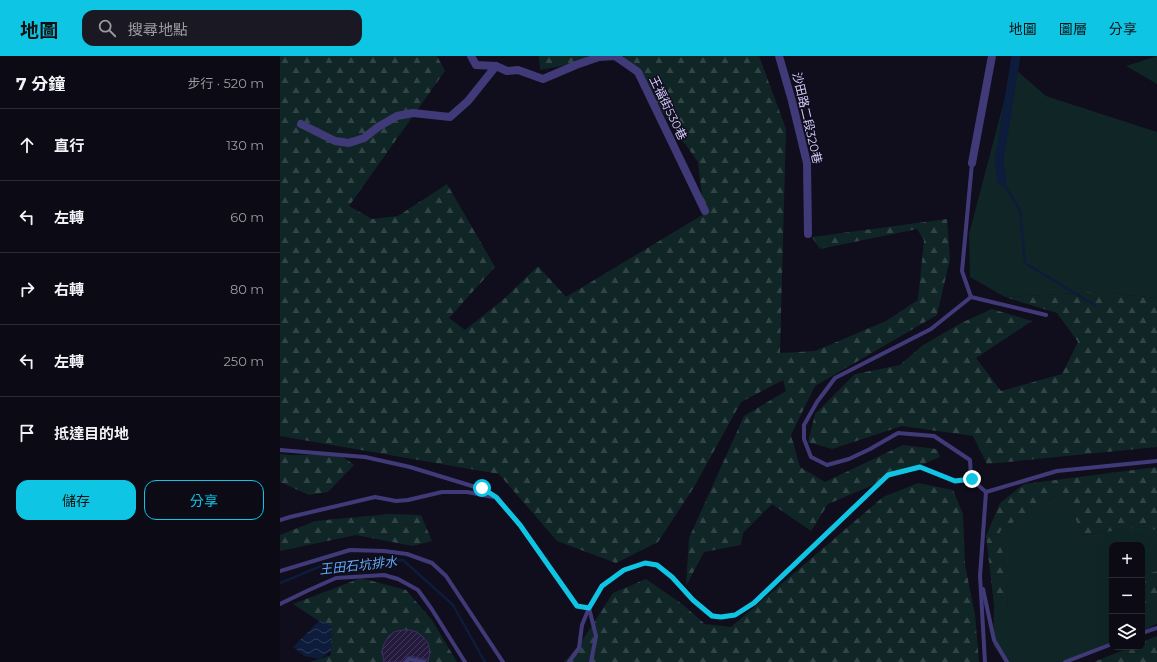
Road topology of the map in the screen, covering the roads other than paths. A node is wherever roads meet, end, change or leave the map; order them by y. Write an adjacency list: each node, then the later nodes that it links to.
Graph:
1 (471, 56): 4 (street, 王福街530巷)
2 (779, 56): 8 (street, 沙田路二段320巷)
3 (992, 56): 6 (street)
4 (496, 66): 5 (street); 7 (street, 王福街530巷)
5 (300, 124)
6 (972, 163): 9 (lane)
7 (705, 211)
8 (808, 234)
9 (971, 297): 10 (lane); 13 (lane)
10 (1046, 315)
11 (280, 450): 15 (lane)
12 (1157, 461): 14 (lane)
13 (972, 479): 14 (lane); 20 (lane)
14 (986, 492): 18 (lane)
15 (496, 497): 16 (lane); 20 (lane)
16 (280, 520)
17 (280, 571): 27 (lane)
18 (980, 576): 30 (lane); 31 (lane)
19 (280, 604): 26 (lane)
20 (589, 608): 28 (lane); 29 (lane)
21 (1157, 628): 22 (lane)
22 (1145, 632)
23 (1109, 645): 32 (lane)
24 (406, 662): 25 (lane)
25 (424, 662)
26 (465, 662)
27 (503, 662)
28 (569, 662)
29 (591, 662)
30 (985, 662)
31 (1007, 662)
32 (1065, 662)

